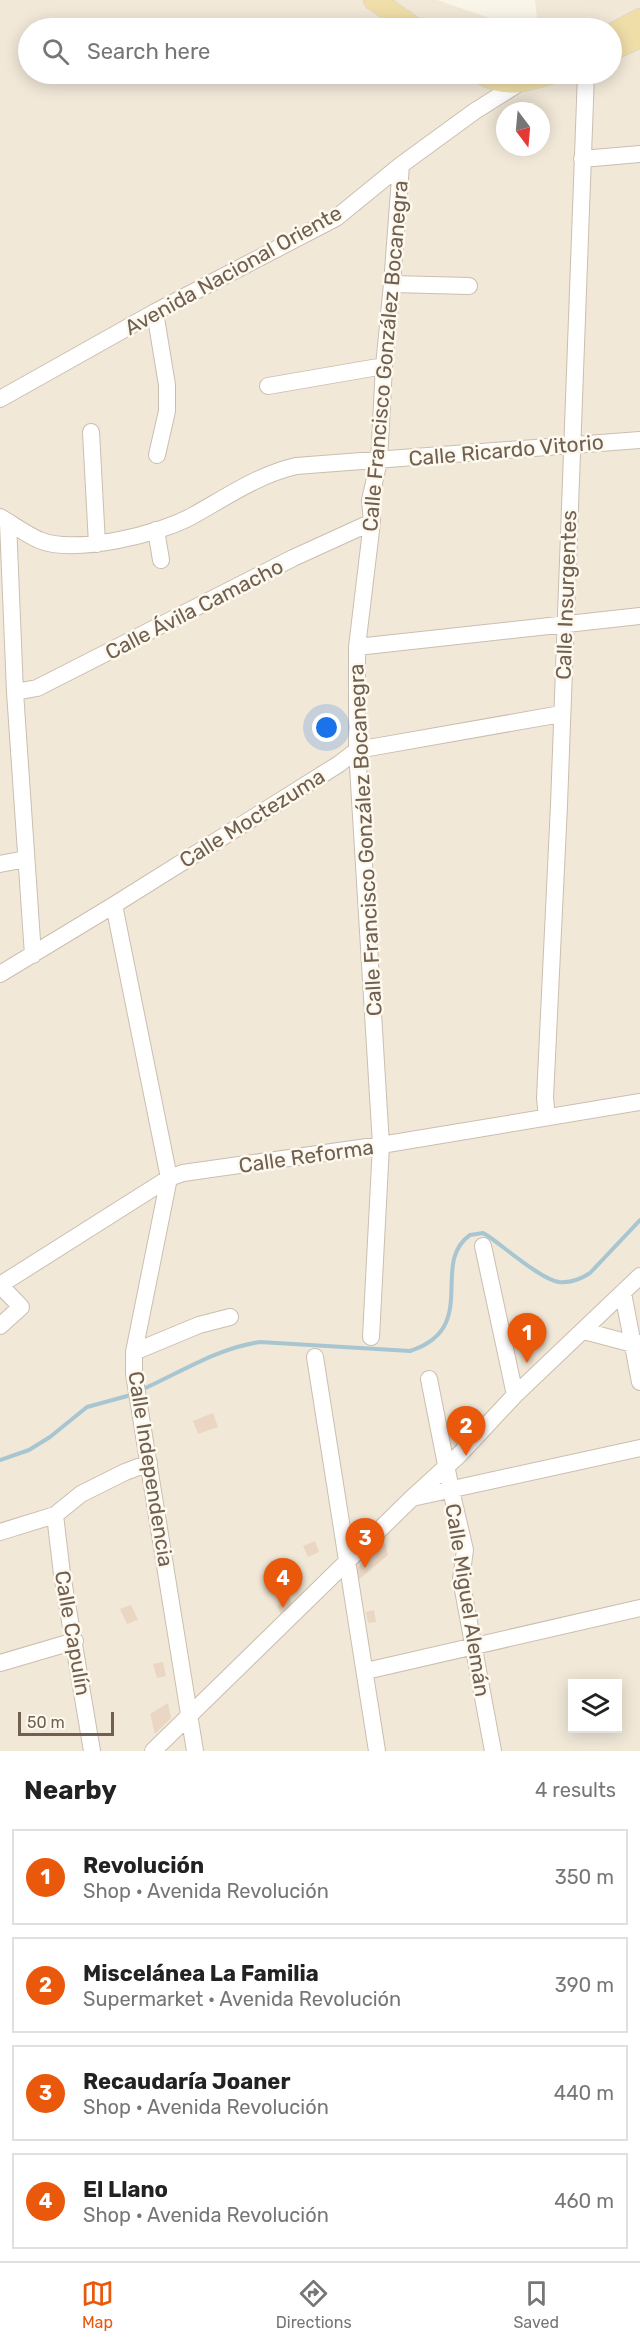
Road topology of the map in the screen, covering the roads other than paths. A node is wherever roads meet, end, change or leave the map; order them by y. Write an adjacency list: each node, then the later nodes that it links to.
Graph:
1 (374, 0): 2 (main road)
2 (400, 18)
3 (640, 19): 4 (main road)
4 (622, 29)
5 (640, 37): 6 (main road)
6 (622, 45)
7 (519, 84): 11 (street, Avenida Nacional Oriente)
8 (586, 84): 10 (street, Calle Insurgentes)
9 (640, 154): 10 (street)
10 (582, 159): 20 (street, Calle Insurgentes)
11 (401, 165): 12 (street, Calle Francisco González Bocanegra); 14 (street, Avenida Nacional Oriente)
12 (392, 284): 13 (street); 15 (street, Calle Francisco González Bocanegra)
13 (468, 286)
14 (155, 312): 17 (street, Avenida Nacional Oriente); 21 (street)
15 (384, 366): 16 (street); 22 (street, Calle Francisco González Bocanegra)
16 (268, 386)
17 (0, 399)
18 (91, 432): 26 (street)
19 (640, 440): 20 (street, Calle Ricardo Vitorio)
20 (571, 445): 22 (street, Calle Ricardo Vitorio); 29 (street, Calle Insurgentes)
21 (157, 455)
22 (379, 460): 24 (street, Calle Francisco González Bocanegra); 25 (street, Calle Ricardo Vitorio)
23 (4, 519): 26 (street, Calle Ricardo Vitorio); 31 (street)
24 (372, 522): 30 (street, Calle Francisco González Bocanegra); 31 (street, Calle Ávila Camacho)
25 (156, 530): 26 (street, Calle Ricardo Vitorio); 27 (street)
26 (97, 544)
27 (161, 560)
28 (640, 616): 29 (street)
29 (564, 624): 30 (street); 32 (street, Calle Insurgentes)
30 (357, 647): 33 (street, Calle Francisco González Bocanegra)
31 (15, 692): 34 (street)
32 (561, 714): 33 (street, Calle Moctezuma); 40 (street, Calle Insurgentes)
33 (357, 750): 36 (street, Calle Moctezuma); 41 (street, Calle Francisco González Bocanegra)
34 (26, 859): 35 (street); 37 (street)
35 (0, 864)
36 (114, 905): 37 (street, Calle Moctezuma); 42 (street, Calle Independencia)
37 (33, 955): 38 (street, Calle Moctezuma)
38 (0, 974)
39 (640, 1102): 40 (street, Calle Reforma)
40 (547, 1117): 41 (street, Calle Reforma)
41 (381, 1145): 42 (street, Calle Reforma); 50 (street, Calle Francisco González Bocanegra)
42 (169, 1178): 45 (street, Calle Reforma); 52 (street, Calle Independencia)
43 (483, 1246): 56 (street)
44 (640, 1276): 46 (street)
45 (0, 1285): 48 (street)
46 (623, 1293): 49 (street); 51 (street)
47 (230, 1317): 52 (street)
48 (0, 1326)
49 (584, 1331): 51 (street); 56 (street)
50 (371, 1337)
51 (637, 1343): 55 (street)
52 (134, 1352): 58 (street, Calle Independencia)
53 (315, 1357): 64 (street)
54 (429, 1379): 59 (street, Calle Miguel Alemán)
55 (640, 1382)
56 (515, 1395): 59 (street)
57 (640, 1448): 60 (street)
58 (149, 1463): 62 (street); 70 (street, Calle Independencia)
59 (446, 1466): 60 (street, Calle Miguel Alemán); 61 (street)
60 (451, 1490): 61 (street); 67 (street, Calle Miguel Alemán)
61 (411, 1498): 64 (street)
62 (55, 1515): 63 (street); 66 (street, Calle Capulín)
63 (0, 1532)
64 (347, 1563): 69 (street); 70 (street)
65 (640, 1608): 67 (street)
66 (75, 1641): 68 (street); 71 (street, Calle Capulín)
67 (473, 1646): 69 (street); 75 (street, Calle Miguel Alemán)
68 (0, 1663)
69 (366, 1671): 74 (street)
70 (189, 1715): 72 (street); 73 (street, Calle Independencia)
71 (92, 1751)
72 (153, 1751)
73 (195, 1751)
74 (377, 1751)
75 (493, 1751)

